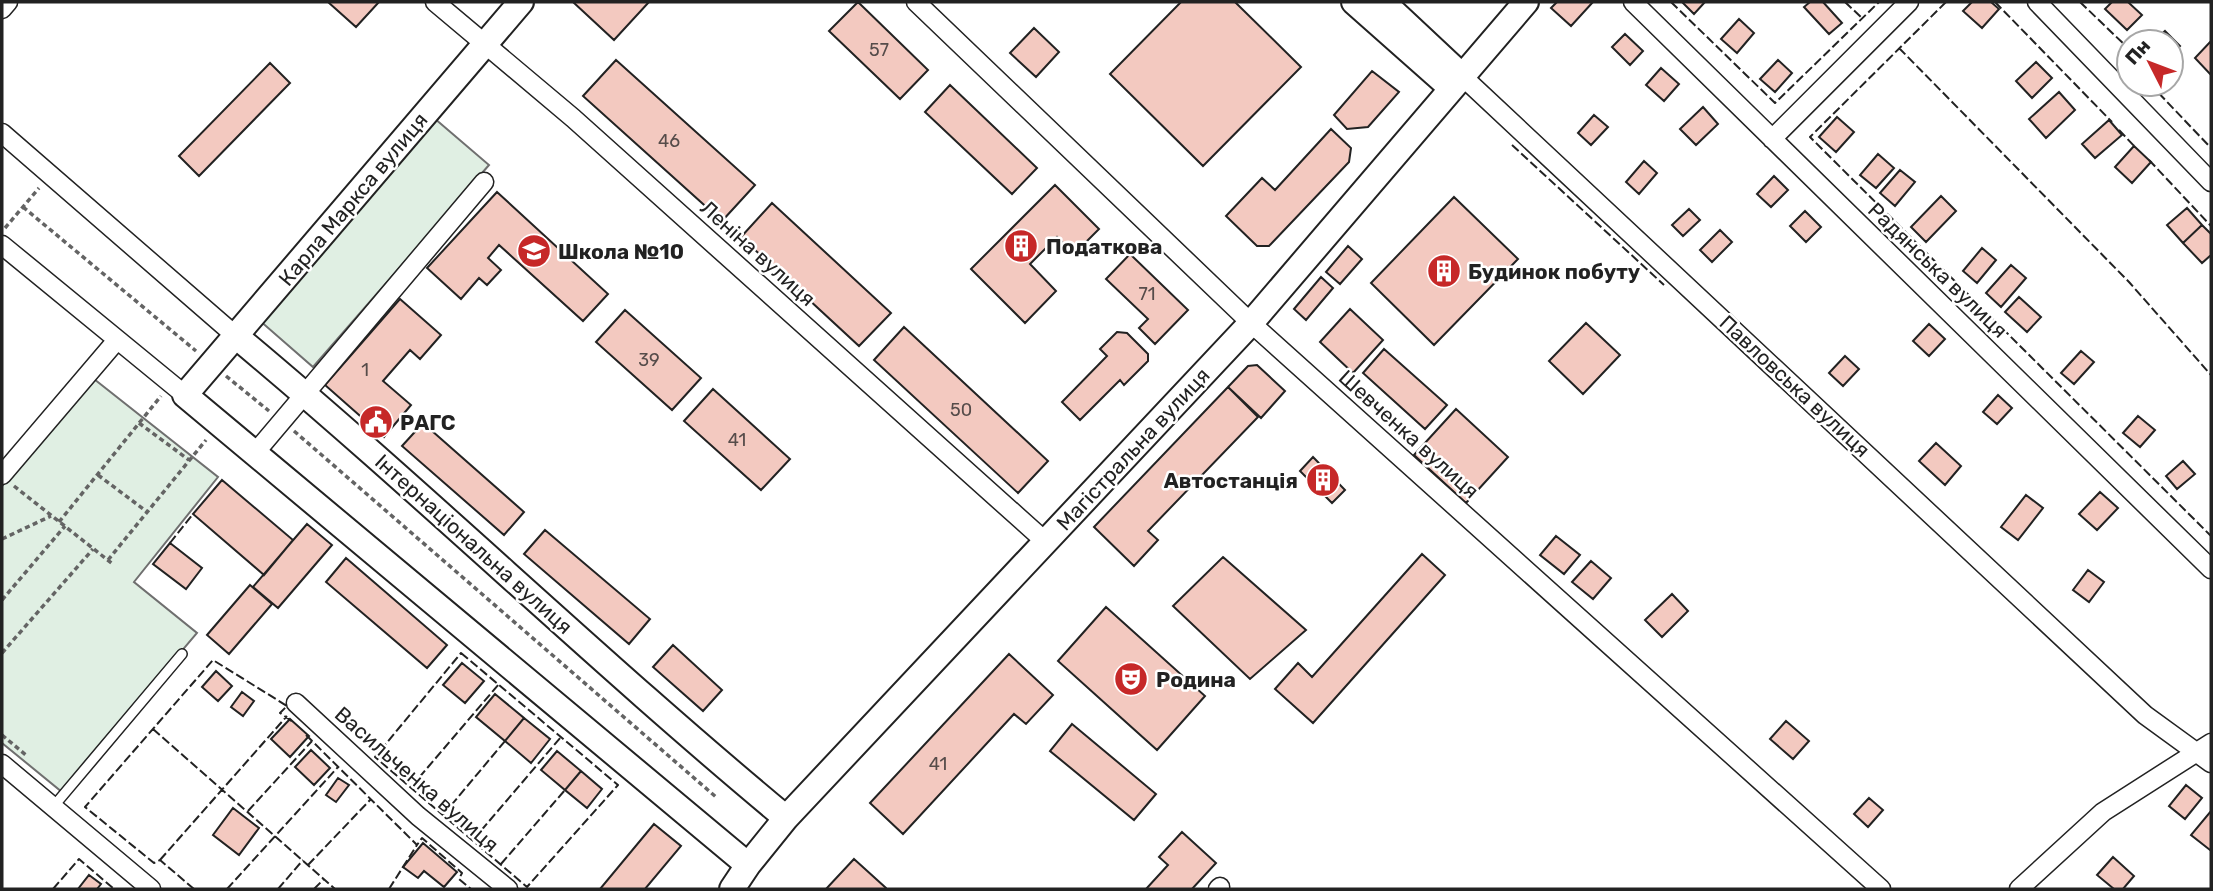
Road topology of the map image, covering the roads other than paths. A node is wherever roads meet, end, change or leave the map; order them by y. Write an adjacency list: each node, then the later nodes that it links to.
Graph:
1 (8, 2): 11 (street)
2 (435, 2): 12 (street, Леніна вулиця)
3 (521, 2): 12 (street, Карла Маркса вулиця)
4 (916, 2): 19 (street, Шевченка вулиця)
5 (1353, 2): 13 (street, Павловська вулиця)
6 (1383, 2): 13 (street, Павловська вулиця)
7 (1526, 2): 13 (street, Магістральна вулиця)
8 (1633, 2): 15 (street, Радянська вулиця)
9 (1909, 2): 15 (street)
10 (2037, 2): 17 (street)
11 (2, 9)
12 (483, 44): 20 (street, Карла Маркса вулиця); 26 (street, Леніна вулиця)
13 (1456, 81): 19 (street, Магістральна вулиця); 30 (street, Павловська вулиця)
14 (2, 133): 20 (street, Інтернаціональна вулиця)
15 (1772, 139): 27 (street, Радянська вулиця)
16 (484, 182): 23 (street)
17 (2211, 182)
18 (2, 245): 21 (street)
19 (1251, 323): 26 (street, Магістральна вулиця); 38 (street, Шевченка вулиця)
20 (237, 337): 22 (street, Карла Маркса вулиця); 23 (street, Інтернаціональна вулиця)
21 (117, 340): 22 (street); 25 (street)
22 (178, 389): 24 (street)
23 (306, 394): 24 (street); 33 (street, Інтернаціональна вулиця)
24 (255, 453): 34 (street)
25 (6, 479)
26 (1047, 543): 33 (street, Магістральна вулиця)
27 (2211, 569)
28 (182, 654): 32 (lane)
29 (296, 703): 36 (street, Васильченка вулиця)
30 (2207, 753): 39 (street)
31 (5, 772): 32 (street)
32 (53, 807): 35 (street)
33 (786, 818): 34 (street, Магістральна вулиця)
34 (748, 864): 37 (street, Магістральна вулиця)
35 (151, 889)
36 (508, 889)
37 (732, 889)
38 (1881, 889)
39 (2019, 889)

